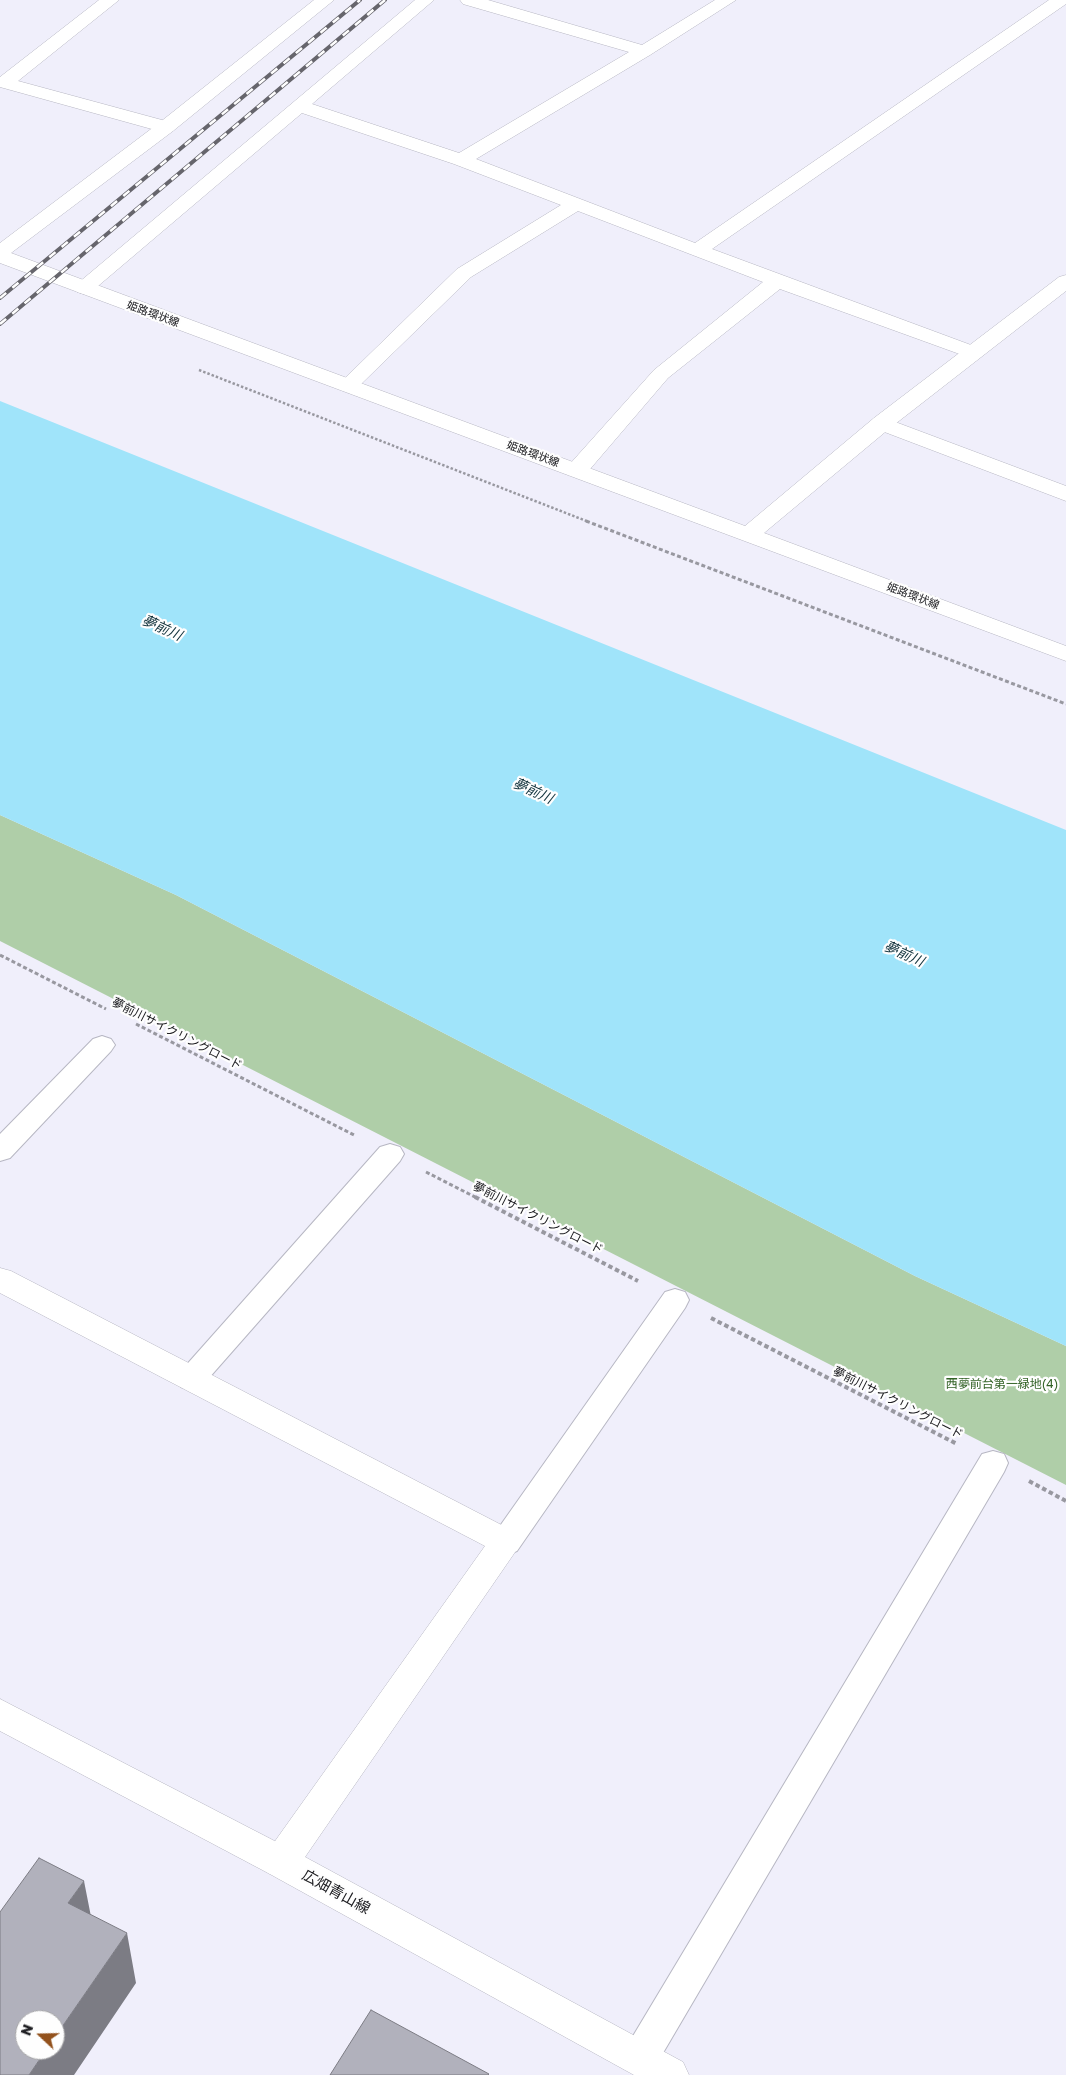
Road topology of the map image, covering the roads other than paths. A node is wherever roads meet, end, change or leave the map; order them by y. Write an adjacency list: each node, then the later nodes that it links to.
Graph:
1 (110, 0): 9 (street)
2 (324, 0): 9 (street)
3 (425, 0): 8 (street)
4 (469, 0): 7 (street)
5 (727, 0): 7 (street)
6 (1060, 0): 12 (street)
7 (644, 51): 10 (street)
8 (299, 106): 10 (street); 17 (street)
9 (166, 127): 13 (street)
10 (461, 160): 11 (street)
11 (576, 204): 12 (street); 19 (street)
12 (698, 250): 15 (street)
13 (0, 252)
14 (0, 256): 17 (street, 姫路環状線)
15 (777, 281): 18 (street); 21 (street)
16 (1066, 281): 18 (street)
17 (84, 288): 19 (street, 姫路環状線)
18 (972, 352): 20 (street)
19 (348, 386): 21 (street, 姫路環状線)
20 (882, 423): 22 (street); 23 (street)
21 (577, 470): 23 (street, 姫路環状線)
22 (1066, 494)
23 (749, 534): 24 (street, 姫路環状線)
24 (1066, 654)
25 (102, 1045): 26 (lane)
26 (0, 1151)
27 (390, 1154): 30 (lane)
28 (0, 1279): 30 (street)
29 (675, 1300): 32 (lane)
30 (191, 1379): 32 (street)
31 (993, 1463): 35 (lane)
32 (506, 1542): 34 (street)
33 (0, 1714): 34 (street, 広畑青山線)
34 (281, 1862): 35 (street, 広畑青山線)
35 (640, 2058): 36 (street, 広畑青山線)
36 (670, 2075)

